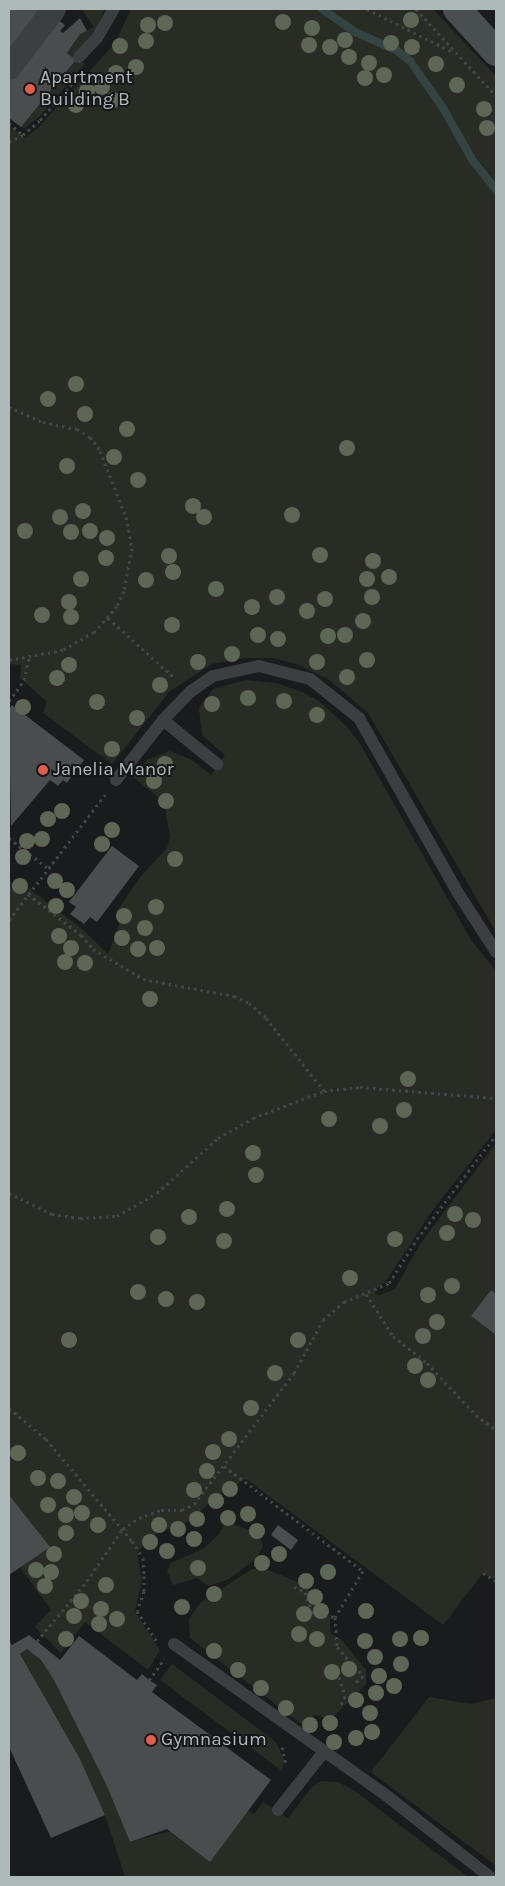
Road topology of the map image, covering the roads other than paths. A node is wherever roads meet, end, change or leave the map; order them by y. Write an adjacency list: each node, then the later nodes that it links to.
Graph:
1 (54, 9): 6 (street)
2 (114, 9): 5 (lane)
3 (456, 9): 4 (main road)
4 (496, 52)
5 (79, 57)
6 (9, 68)
7 (163, 720): 8 (lane); 9 (lane); 10 (lane)
8 (217, 764)
9 (116, 780)
10 (496, 952)
11 (174, 1644): 12 (lane)
12 (323, 1753): 13 (lane); 14 (lane)
13 (278, 1810)
14 (490, 1877)

